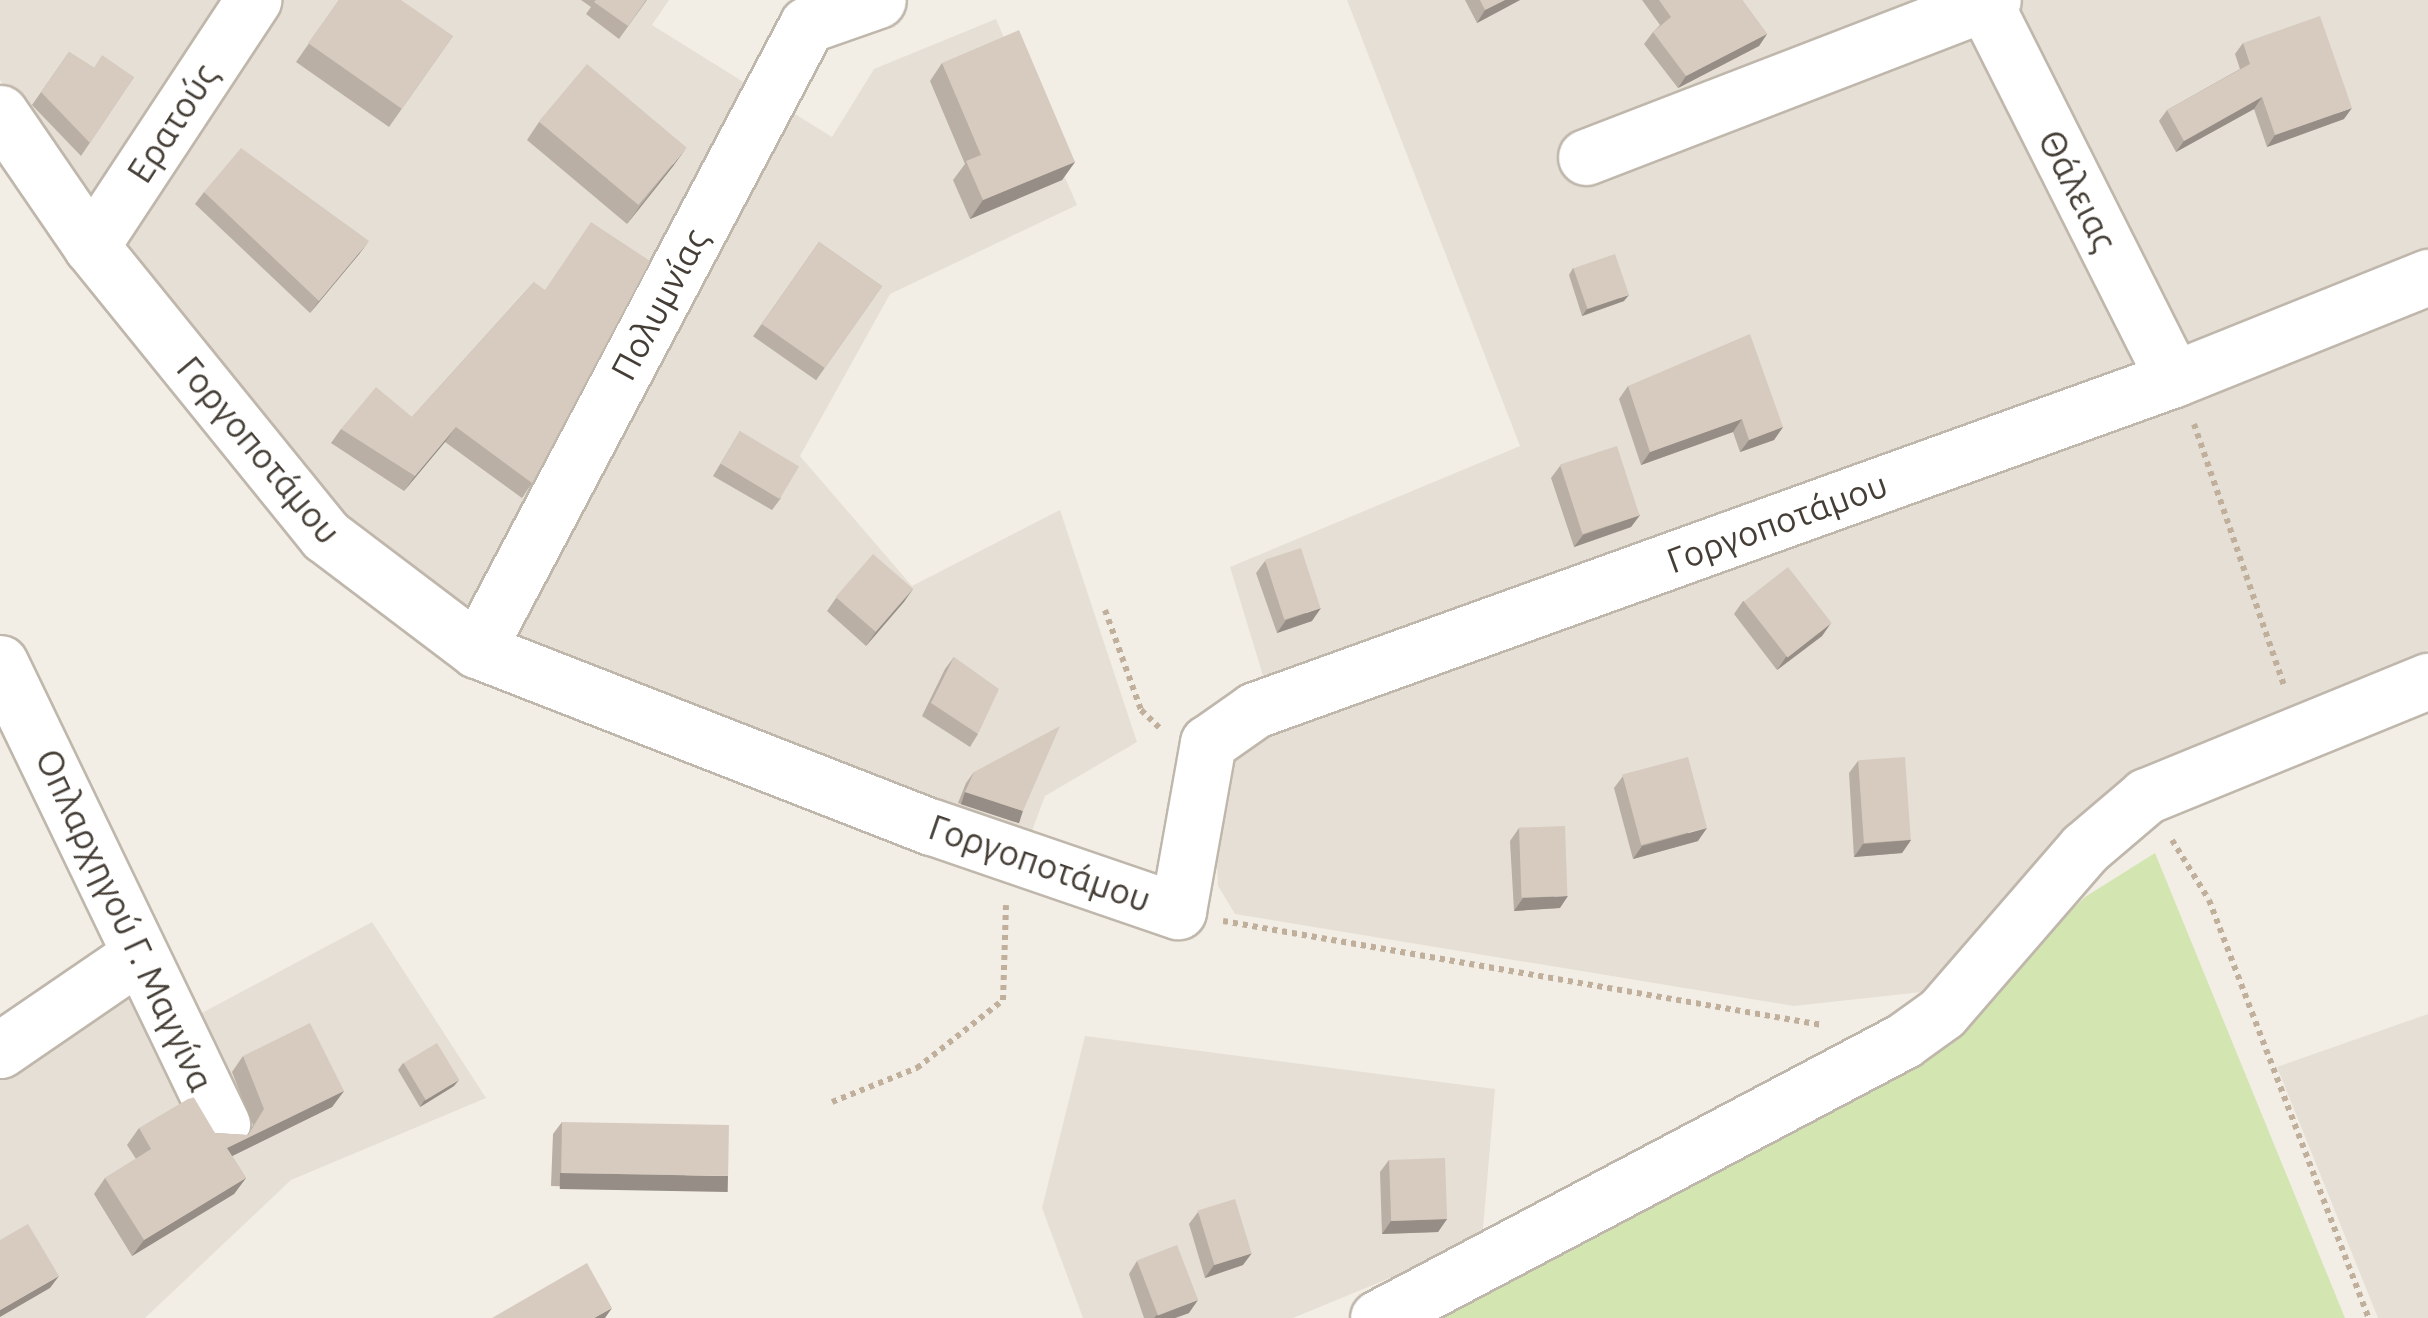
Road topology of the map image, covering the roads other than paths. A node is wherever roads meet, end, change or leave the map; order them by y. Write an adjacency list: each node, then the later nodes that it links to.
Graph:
1 (253, 0): 7 (street, Ερατούς)
2 (878, 0): 4 (street, Πολυμνίας)
3 (1987, 1): 6 (street); 9 (street, Θάλειας)
4 (801, 12): 10 (street, Πολυμνίας)
5 (0, 113): 7 (street, Γοργοποτάμου)
6 (1586, 157)
7 (91, 246): 10 (street, Γοργοποτάμου)
8 (2428, 277): 9 (street, Γοργοποτάμου)
9 (2174, 379): 10 (street, Γοργοποτάμου)
10 (477, 650)
11 (0, 663): 13 (street, Οπλαρχηγού Γ. Μαγγίνα)
12 (2428, 681): 16 (street)
13 (139, 956): 14 (street); 15 (street, Οπλαρχηγού Γ. Μαγγίνα)
14 (0, 1050)
15 (222, 1124)
16 (1378, 1318)

